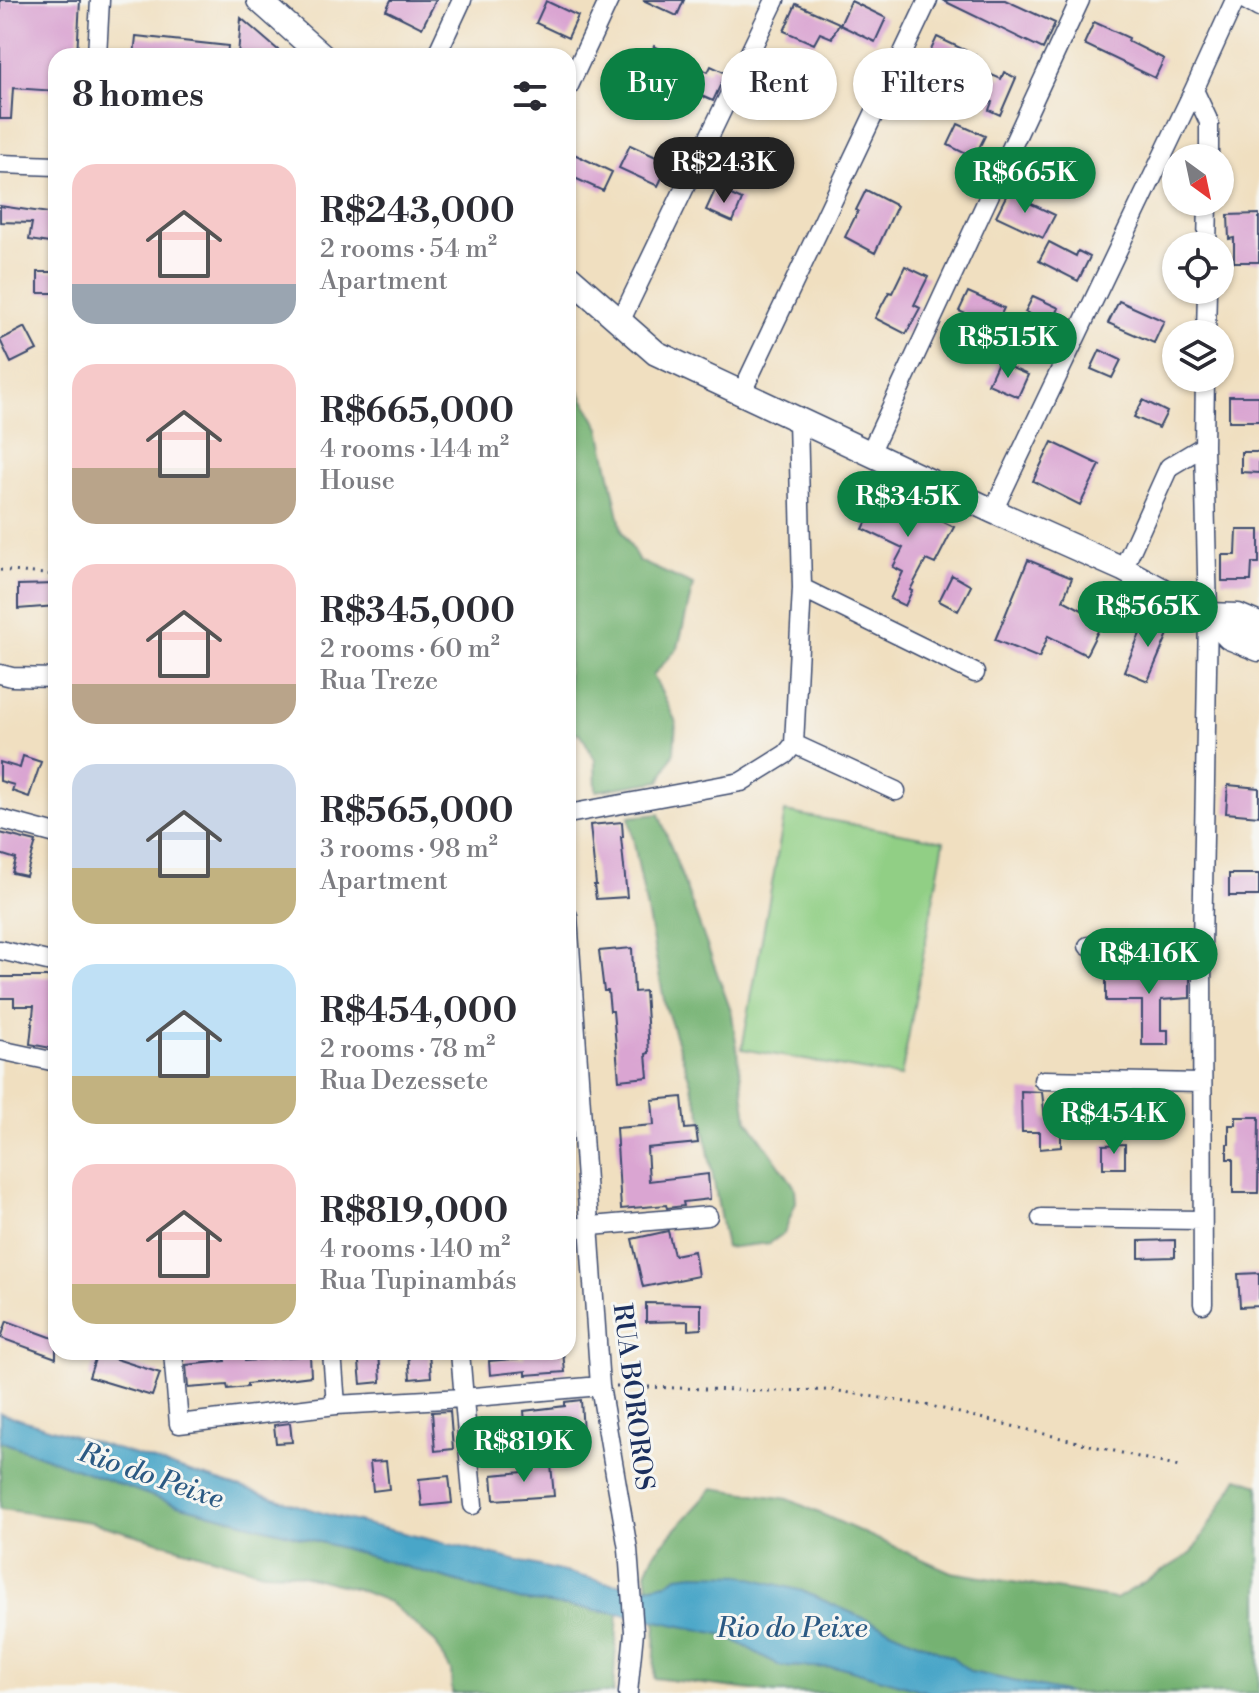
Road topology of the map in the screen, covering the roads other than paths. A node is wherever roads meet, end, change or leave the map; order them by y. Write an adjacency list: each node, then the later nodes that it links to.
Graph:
1 (100, 0): 11 (street)
2 (259, 0): 12 (street)
3 (462, 0): 13 (street)
4 (609, 0): 14 (street)
5 (775, 0): 20 (street)
6 (928, 0): 21 (street)
7 (1080, 0): 25 (street)
8 (1235, 0): 15 (street)
9 (1245, 0): 10 (street)
10 (1259, 8)
11 (97, 48)
12 (311, 48)
13 (440, 48)
14 (576, 71)
15 (1194, 90): 16 (street); 26 (street)
16 (1209, 144)
17 (0, 164): 18 (street)
18 (48, 166)
19 (576, 283): 20 (street)
20 (620, 322): 21 (street)
21 (742, 392): 23 (street)
22 (1205, 392): 24 (street)
23 (798, 419): 25 (street); 28 (street)
24 (1204, 446): 27 (street); 29 (street)
25 (870, 453): 26 (street)
26 (993, 511): 27 (street)
27 (1123, 569): 29 (street)
28 (802, 588): 32 (street); 35 (street)
29 (1208, 615): 30 (street); 31 (street); 41 (street)
30 (1259, 625)
31 (1259, 649)
32 (975, 673)
33 (0, 674): 34 (street)
34 (48, 678)
35 (790, 749): 36 (street); 37 (street)
36 (896, 791)
37 (576, 813)
38 (0, 819): 39 (street)
39 (48, 832)
40 (1088, 946): 41 (street)
41 (1202, 947): 48 (street)
42 (0, 950): 43 (street)
43 (48, 961)
44 (576, 1029): 52 (street, RUA BOROROS)
45 (0, 1050): 46 (street)
46 (48, 1060)
47 (1043, 1080): 48 (street)
48 (1202, 1083): 51 (street)
49 (708, 1216): 52 (street)
50 (1041, 1218): 51 (street)
51 (1201, 1220): 54 (street)
52 (590, 1226): 53 (street); 58 (street, RUA BOROROS)
53 (576, 1227)
54 (1203, 1304)
55 (174, 1360): 60 (street)
56 (333, 1360): 60 (street)
57 (461, 1360): 59 (street)
58 (600, 1386): 59 (street); 62 (street, RUA BOROROS)
59 (463, 1398): 60 (street); 61 (street)
60 (336, 1405)
61 (473, 1505)
62 (628, 1693)

